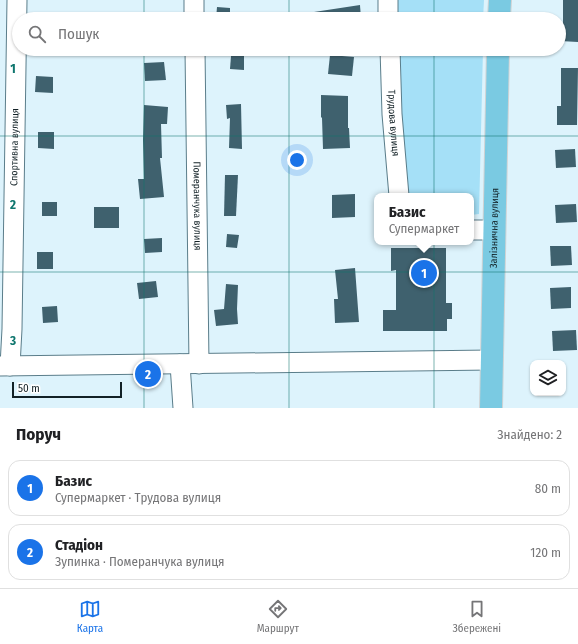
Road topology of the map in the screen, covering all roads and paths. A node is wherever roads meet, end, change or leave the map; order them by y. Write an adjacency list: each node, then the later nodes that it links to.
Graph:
1 (17, 0): 5 (street, Спортивна вулиця)
2 (194, 0): 6 (street)
3 (388, 0): 7 (street)
4 (500, 0): 8 (main road)
5 (17, 12)
6 (194, 12)
7 (388, 12)
8 (499, 12)
9 (16, 56): 19 (street, Спортивна вулиця)
10 (195, 56): 18 (street, Померанчука вулиця)
11 (390, 56): 13 (street, Трудова вулиця)
12 (498, 56): 15 (main road, Залізнична вулиця)
13 (399, 193)
14 (474, 230): 15 (street)
15 (494, 230): 16 (main road, Залізнична вулиця)
16 (492, 360): 18 (street); 21 (main road, Залізнична вулиця)
17 (180, 364): 18 (street); 19 (street); 20 (street)
18 (199, 364)
19 (5, 366)
20 (183, 408)
21 (491, 408)

